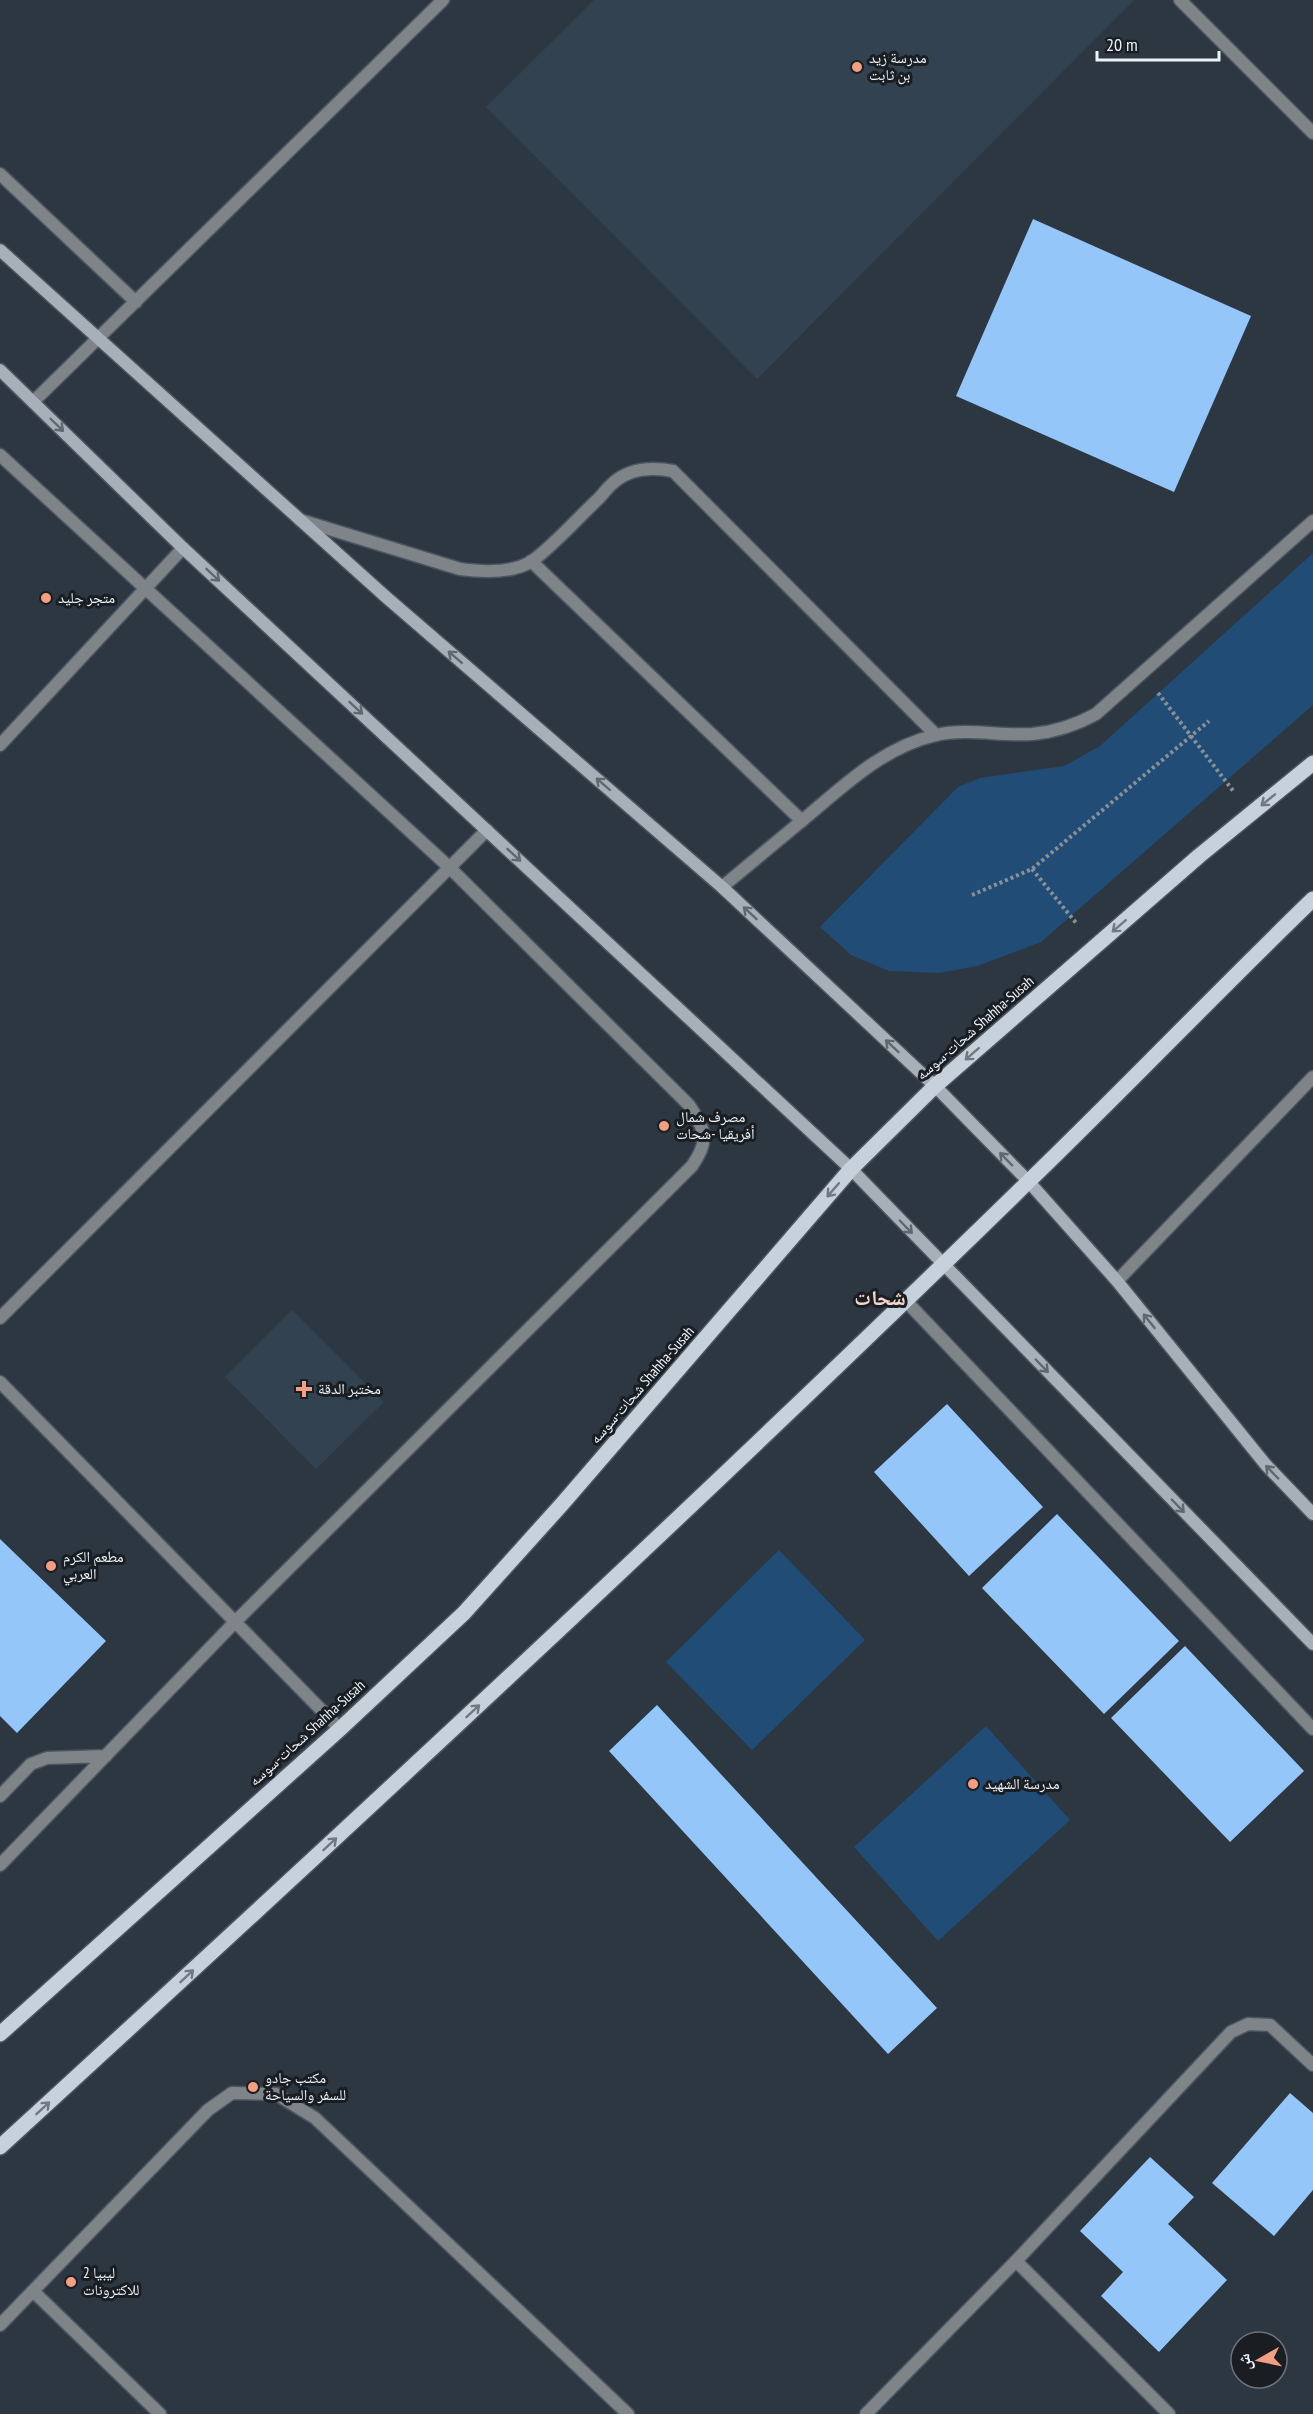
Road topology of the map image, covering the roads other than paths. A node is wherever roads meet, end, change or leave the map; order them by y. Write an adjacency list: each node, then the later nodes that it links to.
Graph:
1 (443, 0): 6 (street)
2 (1180, 0): 3 (street)
3 (1313, 134)
4 (0, 174): 6 (street)
5 (0, 250): 7 (street)
6 (135, 302): 7 (street)
7 (98, 339): 9 (street); 11 (street)
8 (0, 370): 9 (street)
9 (33, 402): 13 (street, one-way to 13)
10 (0, 455): 15 (street)
11 (299, 519): 14 (street); 22 (street, one-way to 11)
12 (1313, 521): 16 (street)
13 (183, 548): 15 (street); 20 (street, one-way to 20)
14 (531, 561): 16 (street); 19 (street)
15 (145, 590): 17 (street); 21 (street)
16 (936, 735): 19 (street)
17 (0, 745)
18 (1313, 763): 25 (main road, شحات-سوسه Shahha-Susah, one-way to 25)
19 (802, 821): 22 (street)
20 (487, 830): 21 (street); 26 (street, one-way to 26)
21 (449, 867): 31 (street); 34 (street)
22 (722, 887): 25 (street, one-way to 22)
23 (1313, 899): 27 (main road)
24 (1313, 1077): 29 (street)
25 (935, 1086): 26 (main road, شحات-سوسه Shahha-Susah); 27 (street, one-way to 25)
26 (851, 1169): 28 (street, one-way to 28); 36 (main road, شحات-سوسه Shahha-Susah, one-way to 36)
27 (1029, 1182): 28 (main road); 29 (street)
28 (942, 1264): 30 (main road); 35 (street, one-way to 35)
29 (1117, 1281): 33 (street, one-way to 29)
30 (905, 1300): 37 (street); 43 (main road, one-way to 30)
31 (0, 1318)
32 (0, 1382): 34 (street)
33 (1313, 1514)
34 (236, 1621): 36 (street); 38 (street)
35 (1313, 1644)
36 (340, 1729): 41 (main road, شحات-سوسه Shahha-Susah)
37 (1313, 1729)
38 (106, 1756): 39 (street); 40 (street)
39 (0, 1796)
40 (0, 1865)
41 (0, 2034)
42 (1313, 2065): 44 (street)
43 (0, 2147)
44 (1016, 2261): 49 (street); 50 (street)
45 (33, 2291): 46 (street); 47 (street); 48 (street)
46 (0, 2325)
47 (160, 2414)
48 (628, 2414)
49 (866, 2414)
50 (1169, 2414)

